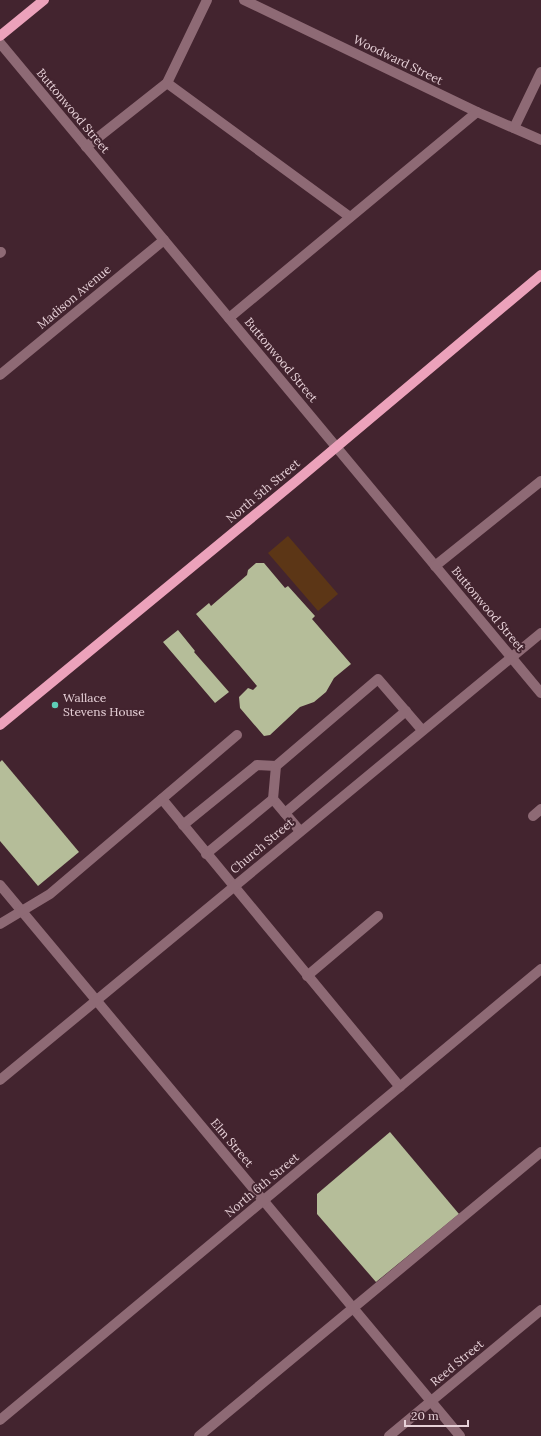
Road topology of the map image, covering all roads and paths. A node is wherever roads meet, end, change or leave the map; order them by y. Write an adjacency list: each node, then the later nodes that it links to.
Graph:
1 (44, 0): 4 (main road)
2 (207, 0): 7 (street)
3 (244, 0): 8 (street, Woodward Street)
4 (0, 36)
5 (0, 43): 11 (street, Buttonwood Street)
6 (541, 72): 9 (street)
7 (168, 82): 11 (street); 12 (street)
8 (476, 112): 9 (street, Woodward Street); 12 (street)
9 (514, 128): 10 (street, Woodward Street)
10 (541, 140)
11 (86, 147): 13 (street, Buttonwood Street)
12 (350, 217): 15 (street)
13 (164, 240): 15 (street, Buttonwood Street); 16 (street, Madison Avenue)
14 (541, 275): 17 (main road, North 5th Street)
15 (229, 318): 17 (street, Buttonwood Street)
16 (0, 375)
17 (337, 447): 19 (street, Buttonwood Street); 24 (main road, North 5th Street)
18 (540, 486): 19 (street)
19 (435, 566): 21 (street, Buttonwood Street)
20 (541, 632): 21 (street, Church Street)
21 (510, 656): 22 (street, Buttonwood Street); 25 (street, Church Street)
22 (541, 693)
23 (406, 711): 25 (street); 27 (street); 31 (street)
24 (0, 725)
25 (422, 730): 34 (street, Church Street)
26 (237, 735): 28 (street)
27 (276, 766): 29 (street); 33 (street)
28 (162, 799): 33 (street); 38 (street)
29 (273, 799): 31 (street); 35 (street)
30 (541, 809): 32 (street)
31 (285, 813): 34 (street)
32 (532, 816)
33 (183, 825): 35 (street)
34 (300, 831): 37 (street, Church Street)
35 (206, 854): 37 (street)
36 (0, 885): 38 (street, Elm Street)
37 (233, 887): 42 (street); 43 (street, Church Street)
38 (22, 911): 40 (street); 43 (street, Elm Street)
39 (378, 916): 42 (street)
40 (0, 924)
41 (541, 970): 45 (street, North 6th Street)
42 (307, 976): 45 (street)
43 (96, 1000): 44 (street, Church Street); 47 (street, Elm Street)
44 (0, 1080)
45 (400, 1087): 47 (street, North 6th Street)
46 (541, 1152): 48 (street)
47 (263, 1201): 48 (street, Elm Street); 51 (street, North 6th Street)
48 (353, 1308): 50 (street, Elm Street); 52 (street)
49 (541, 1310): 50 (street, Reed Street)
50 (431, 1401): 53 (street, Reed Street); 54 (street, Elm Street)
51 (0, 1420)
52 (205, 1434)
53 (389, 1436)
54 (460, 1436)

